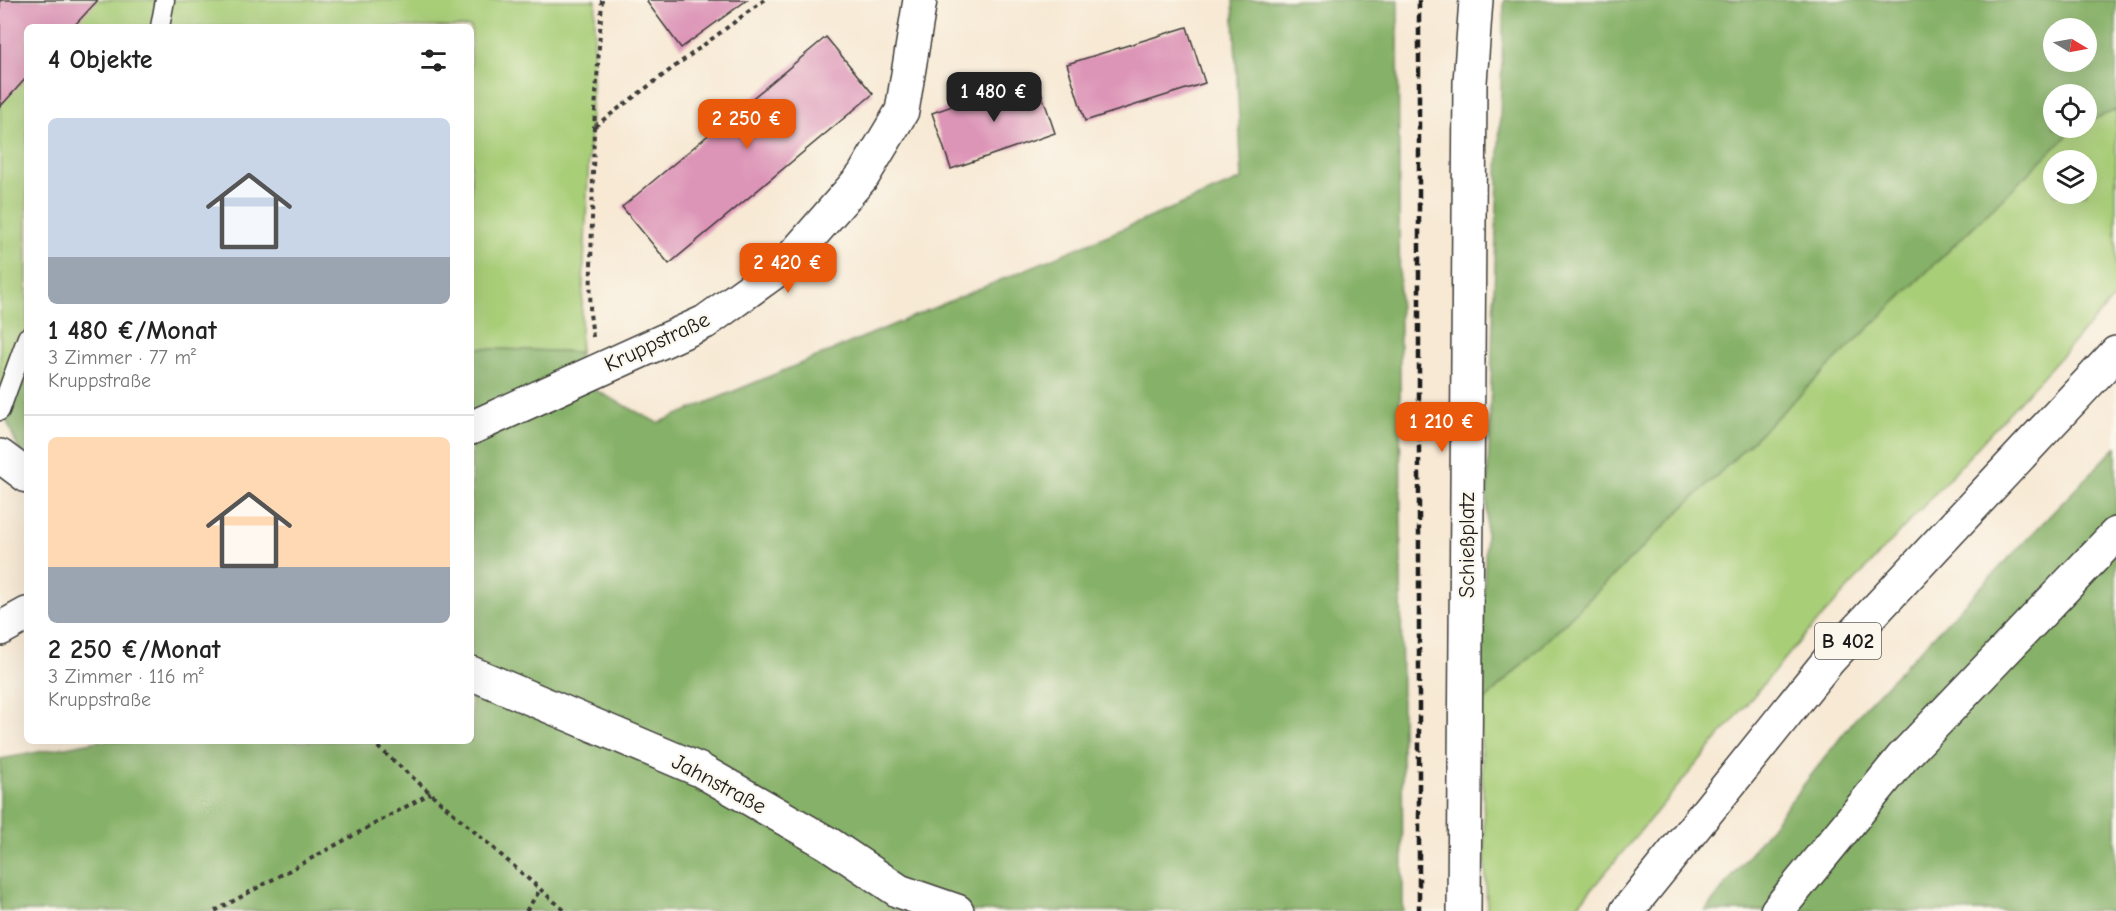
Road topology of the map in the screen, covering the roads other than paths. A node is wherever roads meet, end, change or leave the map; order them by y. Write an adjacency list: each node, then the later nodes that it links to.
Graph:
1 (165, 0): 4 (lane)
2 (920, 0): 8 (street, Kruppstraße)
3 (1476, 0): 16 (street, Schießplatz)
4 (161, 24)
5 (24, 345): 7 (lane)
6 (2116, 353): 17 (street, B 402)
7 (0, 411)
8 (474, 427)
9 (0, 456): 10 (street)
10 (24, 474)
11 (2116, 534): 18 (street)
12 (24, 616): 13 (street)
13 (0, 628)
14 (474, 674): 15 (street, Jahnstraße)
15 (957, 911)
16 (1464, 911)
17 (1628, 911)
18 (1778, 911)

